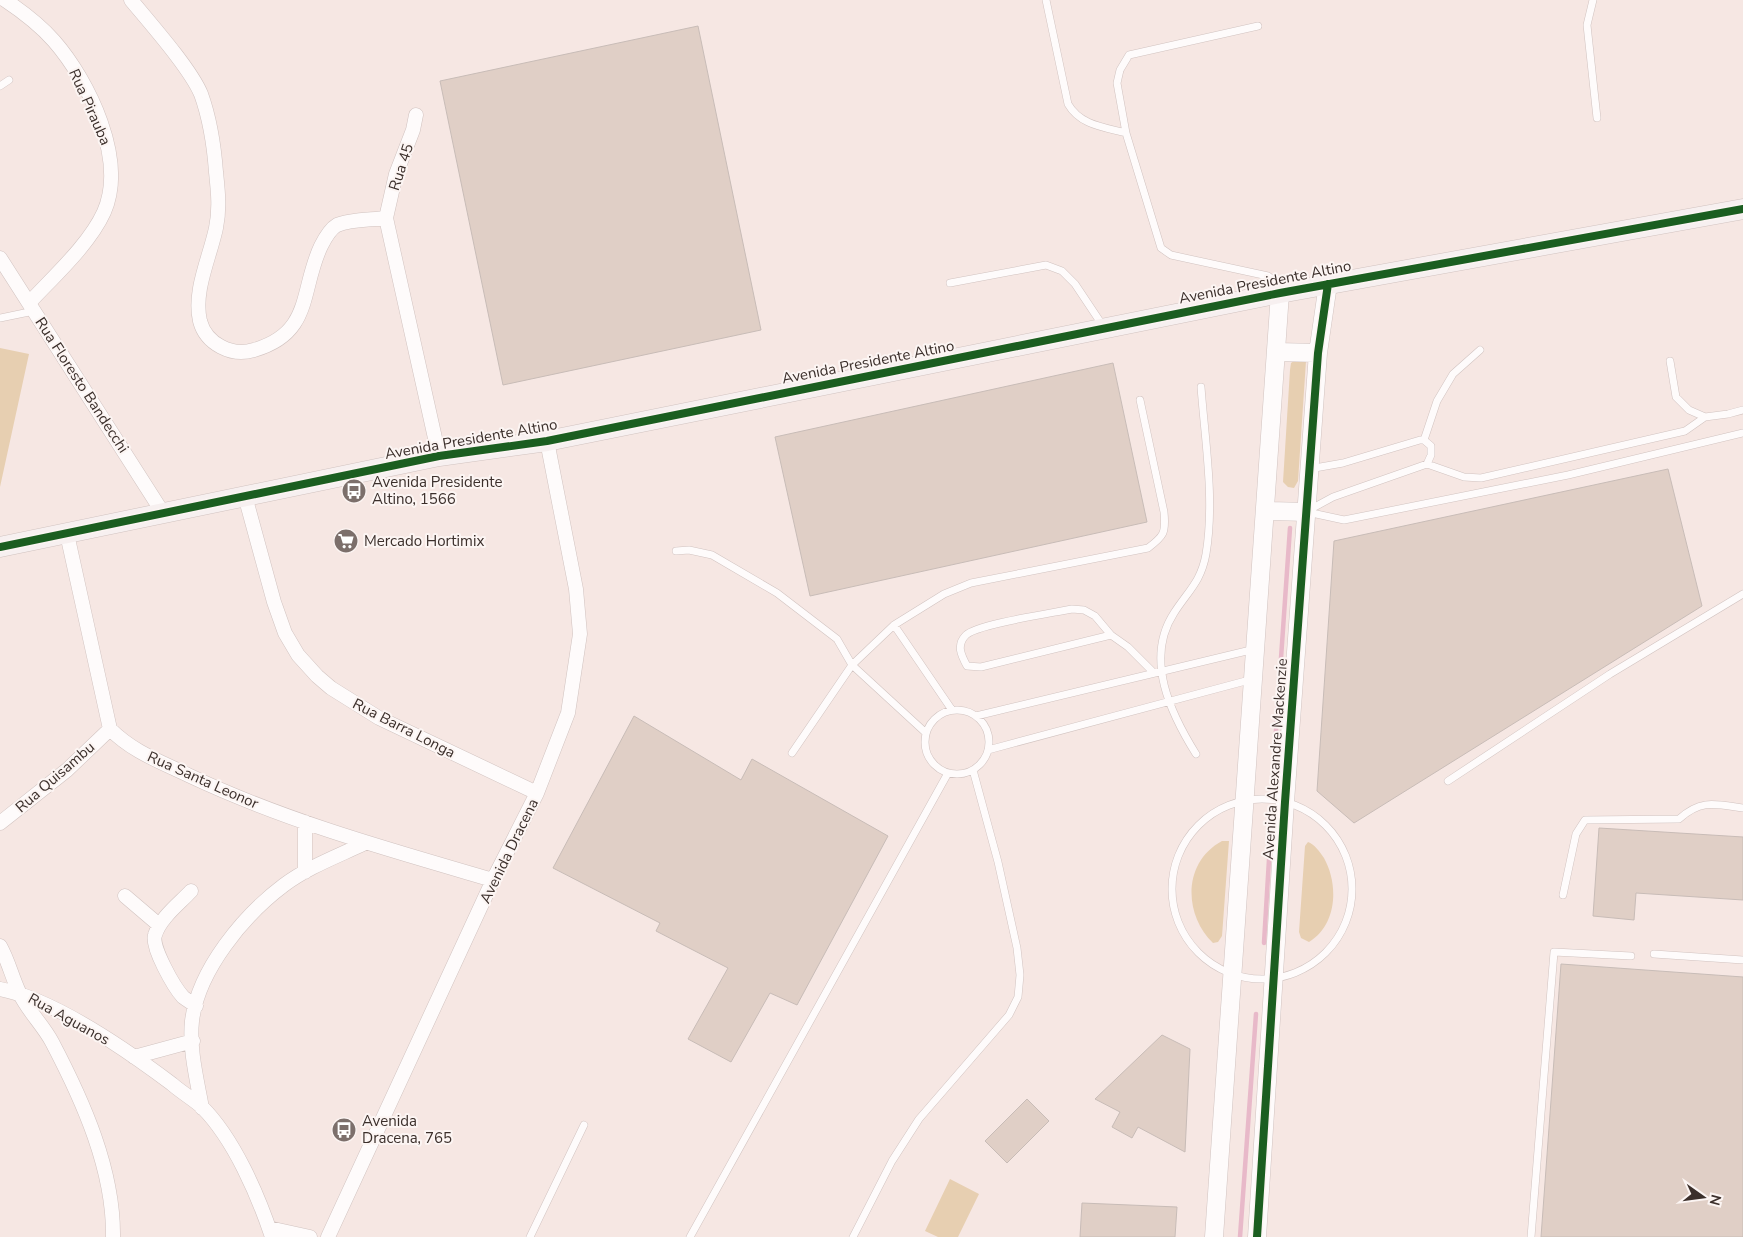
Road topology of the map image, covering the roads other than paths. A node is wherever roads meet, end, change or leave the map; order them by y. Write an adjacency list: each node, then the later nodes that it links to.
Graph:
1 (5, 0): 17 (street, Rua Pirauba)
2 (130, 0): 12 (street)
3 (1046, 0): 10 (lane)
4 (1593, 0): 9 (lane)
5 (1258, 26): 10 (lane)
6 (9, 80): 7 (lane)
7 (0, 86)
8 (416, 115): 12 (street, Rua 45)
9 (1598, 118)
10 (1126, 133): 16 (lane)
11 (1743, 209): 15 (main road, Avenida Presidente Altino)
12 (386, 218): 31 (street)
13 (0, 258): 17 (street, Rua Floresto Bandecchi)
14 (950, 283): 19 (lane)
15 (1328, 284): 16 (main road, Avenida Presidente Altino); 22 (street, Avenida Alexandre Mackenzie)
16 (1280, 293): 19 (main road, Avenida Presidente Altino); 21 (street, Avenida Alexandre Mackenzie)
17 (31, 307): 18 (lane); 37 (street, Rua Floresto Bandecchi)
18 (0, 318)
19 (1105, 328): 30 (main road, Avenida Presidente Altino)
20 (1480, 350): 29 (lane)
21 (1277, 352): 22 (street); 35 (street, Avenida Alexandre Mackenzie)
22 (1318, 352): 33 (street, Avenida Alexandre Mackenzie)
23 (1670, 362): 27 (lane)
24 (1201, 387): 46 (lane)
25 (1140, 400): 42 (lane)
26 (1743, 410): 27 (lane)
27 (1705, 417): 32 (lane)
28 (1743, 433): 36 (lane)
29 (1424, 440): 32 (lane); 33 (lane)
30 (547, 441): 31 (main road, Avenida Presidente Altino); 60 (street, Avenida Dracena)
31 (439, 456): 34 (main road, Avenida Presidente Altino)
32 (1428, 464): 36 (lane)
33 (1310, 469): 36 (street, Avenida Alexandre Mackenzie)
34 (245, 496): 37 (main road, Avenida Presidente Altino); 60 (street, Rua Barra Longa)
35 (1267, 511): 36 (street); 44 (street, Avenida Alexandre Mackenzie)
36 (1306, 512): 62 (street, Avenida Alexandre Mackenzie)
37 (163, 513): 38 (main road, Avenida Presidente Altino)
38 (67, 534): 39 (main road, Avenida Presidente Altino); 52 (street)
39 (0, 547)
40 (676, 551): 45 (lane)
41 (1743, 594): 59 (lane)
42 (894, 625): 45 (lane); 50 (lane)
43 (1111, 635): 43 (lane); 47 (lane)
44 (1256, 648): 46 (lane); 48 (street, Avenida Alexandre Mackenzie)
45 (852, 665): 53 (lane); 55 (lane)
46 (1162, 671): 47 (lane); 49 (lane)
47 (1154, 673): 51 (lane)
48 (1254, 679): 49 (lane); 61 (street, Avenida Alexandre Mackenzie)
49 (1168, 702): 54 (lane); 56 (lane)
50 (952, 710): 51 (lane); 53 (lane)
51 (976, 716): 54 (lane)
52 (110, 729): 64 (street, Rua Santa Leonor); 65 (street, Rua Quisambu)
53 (926, 734): 58 (lane)
54 (988, 750): 57 (lane)
55 (792, 752)
56 (1196, 754)
57 (973, 770): 58 (lane); 92 (lane)
58 (948, 773): 91 (lane)
59 (1448, 781)
60 (537, 793): 68 (street, Avenida Dracena)
61 (1245, 800): 62 (lane, Avenida Alexandre Mackenzie); 77 (street, Avenida Alexandre Mackenzie); 77 (lane)
62 (1285, 802): 78 (street, Avenida Alexandre Mackenzie); 78 (lane, Avenida Alexandre Mackenzie)
63 (1743, 808): 70 (lane)
64 (305, 822): 66 (street, Rua Santa Leonor); 67 (street)
65 (0, 824)
66 (365, 842): 67 (street); 68 (street, Rua Santa Leonor)
67 (305, 872): 81 (street)
68 (493, 880): 89 (street, Avenida Dracena)
69 (192, 890): 72 (street)
70 (1563, 895)
71 (125, 896): 72 (street)
72 (159, 926): 81 (street)
73 (0, 946): 80 (street)
74 (1654, 954): 76 (lane)
75 (1631, 956): 95 (lane)
76 (1743, 960)
77 (1233, 974): 78 (lane, Avenida Alexandre Mackenzie); 93 (street, Avenida Alexandre Mackenzie)
78 (1275, 978): 94 (street, Avenida Alexandre Mackenzie)
79 (0, 989): 80 (street, Rua Aguanos)
80 (19, 993): 83 (street, Rua Aguanos); 87 (street)
81 (196, 1006): 82 (street)
82 (192, 1042): 83 (street); 84 (street)
83 (134, 1057): 84 (street, Rua Aguanos)
84 (202, 1108): 86 (street, Rua Aguanos)
85 (584, 1125): 90 (lane)
86 (270, 1232): 88 (street, Rua Aguanos)
87 (113, 1237)
88 (310, 1237)
89 (328, 1237)
90 (530, 1237)
91 (690, 1237)
92 (852, 1237)
93 (1214, 1237)
94 (1257, 1237)
95 (1532, 1237)

